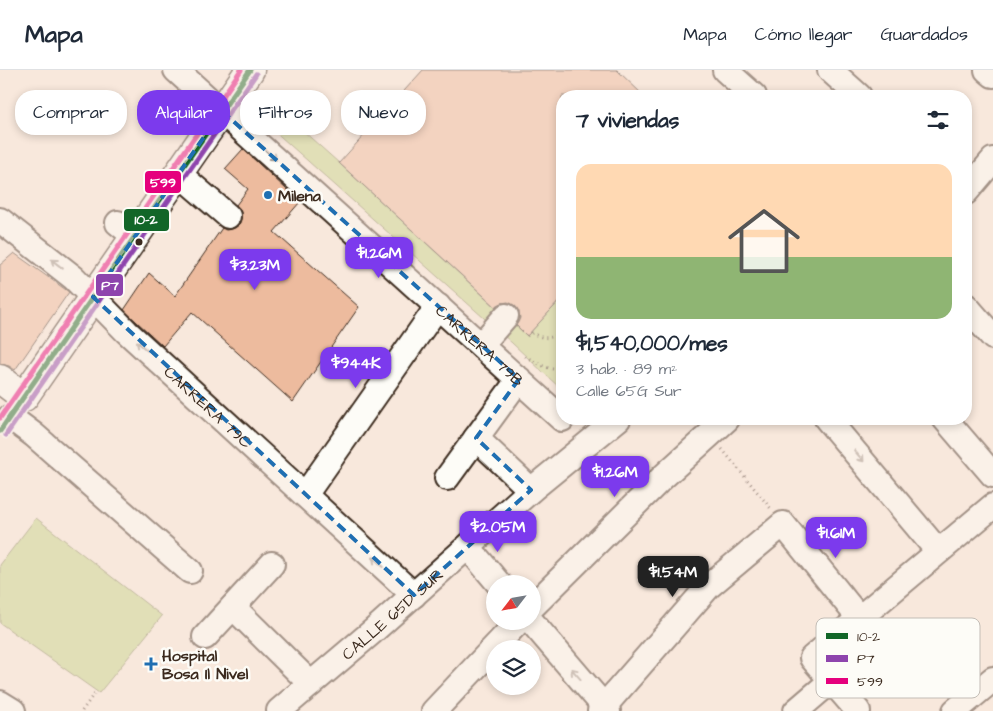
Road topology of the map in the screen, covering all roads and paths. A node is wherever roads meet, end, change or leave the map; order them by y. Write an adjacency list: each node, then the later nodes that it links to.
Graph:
1 (176, 70): 7 (street, CARRERA 79B)
2 (250, 70): 10 (main road)
3 (725, 70): 8 (street)
4 (830, 70): 9 (street)
5 (987, 70): 6 (street)
6 (993, 75)
7 (199, 90)
8 (747, 90)
9 (852, 90)
10 (230, 99)
11 (230, 117): 19 (street, CARRERA 79B, one-way to 19)
12 (205, 135): 14 (main road)
13 (993, 160): 15 (street)
14 (178, 173): 16 (street); 18 (main road)
15 (972, 185)
16 (228, 216)
17 (0, 220): 18 (street, CARRERA 79C, one-way to 17)
18 (93, 297): 31 (main road); 42 (street, CARRERA 79C, one-way to 18)
19 (438, 306): 25 (street, CARRERA 79B); 42 (street)
20 (972, 312): 22 (street)
21 (506, 316): 25 (street)
22 (991, 330)
23 (527, 336): 24 (path)
24 (556, 336)
25 (481, 345): 29 (street, CARRERA 79B)
26 (526, 356): 27 (path)
27 (556, 370)
28 (0, 379): 31 (main road)
29 (518, 379): 30 (street, CARRERA 79B); 37 (street)
30 (556, 413)
31 (11, 415): 48 (street)
32 (570, 425): 38 (street, CARRERA 79B)
33 (610, 425): 38 (street, CALLE 65D SUR)
34 (832, 425): 46 (street, one-way to 46)
35 (950, 425): 39 (street)
36 (718, 426): 44 (path); 51 (street)
37 (476, 438): 40 (street); 41 (street)
38 (589, 442): 41 (street, CALLE 65D SUR)
39 (993, 475)
40 (447, 478)
41 (531, 490): 45 (street, CALLE 65D SUR)
42 (305, 495): 50 (street, CARRERA 79C, one-way to 42)
43 (993, 506): 46 (street)
44 (783, 524): 53 (street); 65 (street)
45 (468, 547): 49 (street); 50 (street, CALLE 65D SUR)
46 (938, 551): 53 (street)
47 (272, 564): 52 (street)
48 (190, 571)
49 (491, 575)
50 (414, 595): 58 (street, CALLE 65D SUR)
51 (541, 598)
52 (233, 606): 56 (street); 58 (street)
53 (860, 618)
54 (510, 630): 69 (street)
55 (538, 630): 65 (street, one-way to 55)
56 (205, 637)
57 (993, 679): 59 (street)
58 (311, 684): 68 (street, CALLE 65D SUR)
59 (980, 690)
60 (96, 691): 67 (path)
61 (816, 693): 70 (street)
62 (847, 698): 71 (street)
63 (970, 698): 72 (street)
64 (0, 702): 66 (street)
65 (604, 709)
66 (13, 711)
67 (82, 711)
68 (279, 711)
69 (434, 711)
70 (796, 711)
71 (858, 711)
72 (954, 711)

